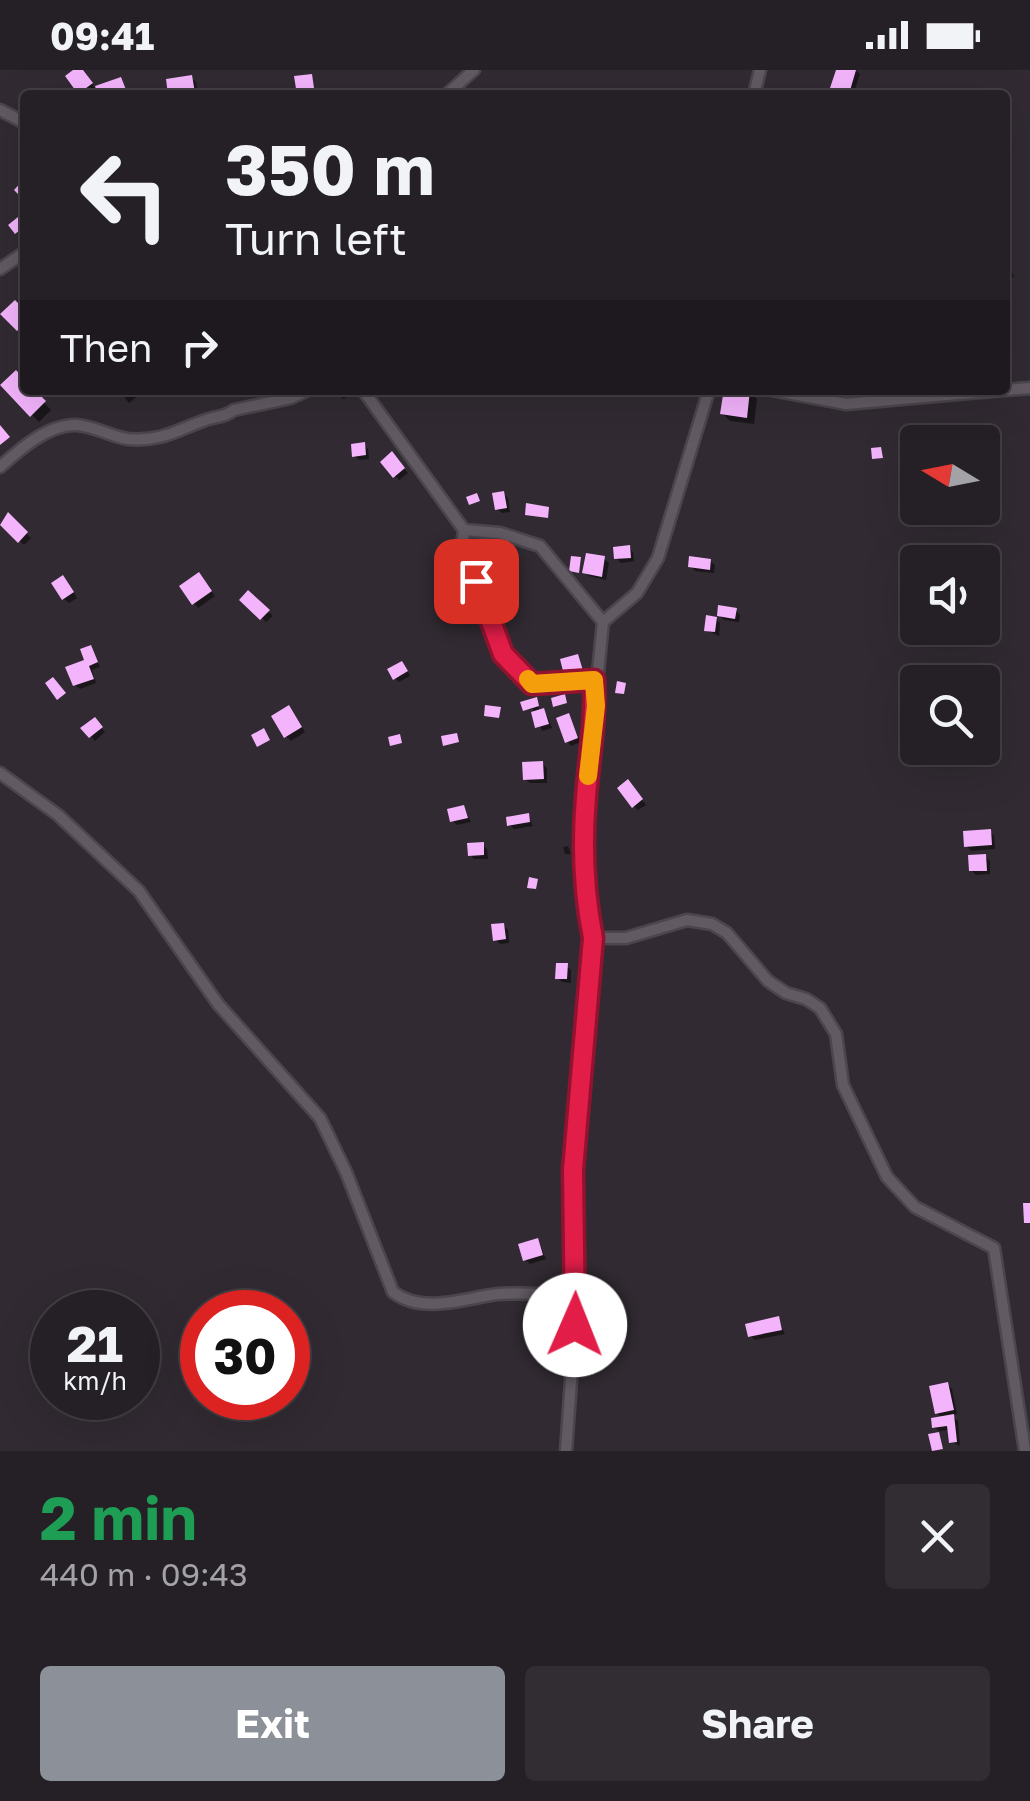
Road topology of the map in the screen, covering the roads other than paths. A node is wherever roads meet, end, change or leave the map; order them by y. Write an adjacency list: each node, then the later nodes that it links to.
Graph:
1 (474, 70): 2 (street)
2 (452, 90)
3 (297, 395): 8 (street)
4 (367, 395): 9 (street)
5 (707, 395): 10 (street)
6 (798, 395): 7 (street)
7 (948, 395)
8 (0, 467)
9 (464, 530): 10 (street); 11 (street)
10 (603, 622): 11 (street)
11 (594, 680): 13 (street)
12 (0, 773): 14 (street)
13 (593, 938): 14 (street); 16 (street)
14 (576, 1295): 15 (street)
15 (566, 1451)
16 (1026, 1451)

